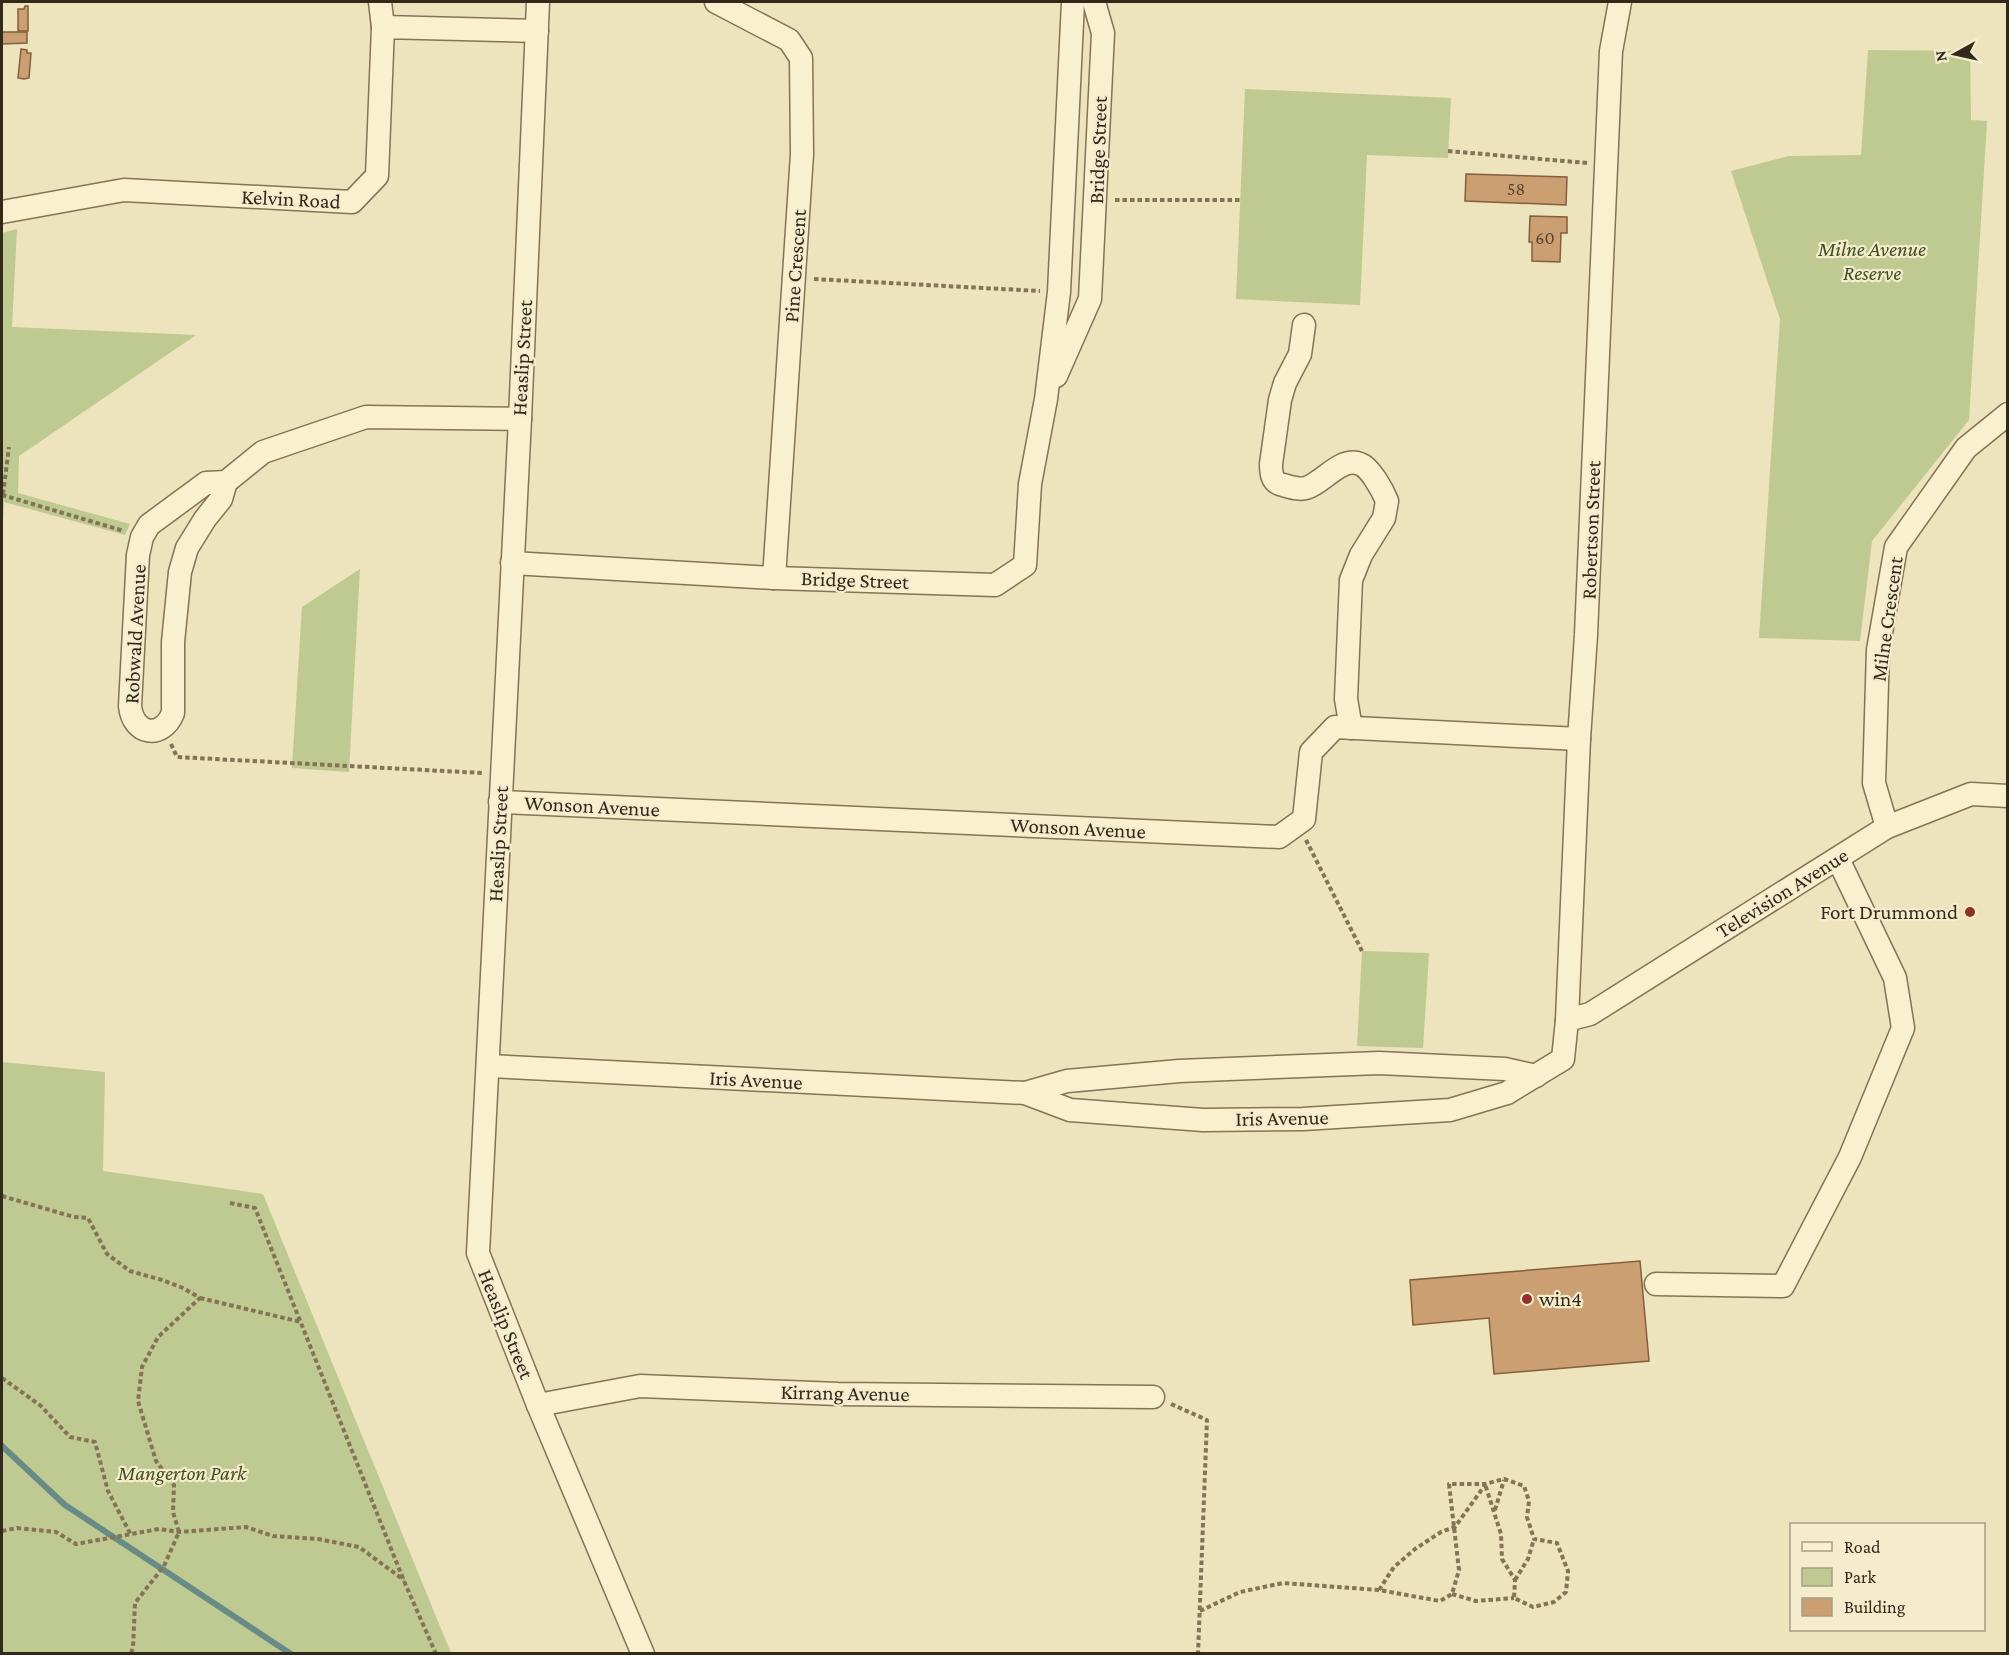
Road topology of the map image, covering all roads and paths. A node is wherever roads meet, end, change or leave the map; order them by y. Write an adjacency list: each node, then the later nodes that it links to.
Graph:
1 (380, 2): 7 (street, Kelvin Road)
2 (538, 2): 8 (street, Heaslip Street)
3 (717, 2): 14 (street, Pine Crescent)
4 (1073, 2): 15 (street, Bridge Street)
5 (1094, 2): 11 (street, Bridge Street)
6 (1620, 2): 10 (street, Robertson Street)
7 (383, 27): 8 (street); 13 (street, Kelvin Road)
8 (537, 31): 19 (street, Heaslip Street)
9 (1448, 151): 10 (path)
10 (1606, 164): 28 (street, Robertson Street)
11 (1096, 200): 12 (path); 17 (street, Bridge Street)
12 (1240, 200)
13 (2, 212)
14 (795, 278): 15 (path); 25 (street, Pine Crescent)
15 (1059, 292): 17 (street, Bridge Street)
16 (1304, 325): 27 (street)
17 (1046, 399): 25 (street, Bridge Street)
18 (2007, 414): 33 (street, Milne Crescent)
19 (520, 419): 21 (street, Robwald Avenue); 24 (street, Heaslip Street)
20 (9, 447): 22 (path)
21 (226, 482): 23 (street, Robwald Avenue); 26 (street, Robwald Avenue)
22 (2, 494): 23 (path)
23 (142, 537): 26 (street, Robwald Avenue)
24 (512, 563): 25 (street, Bridge Street); 29 (street, Heaslip Street)
25 (774, 578)
26 (163, 727): 29 (path)
27 (1351, 728): 28 (street); 32 (street)
28 (1579, 739): 36 (street, Robertson Street)
29 (502, 774): 31 (street, Heaslip Street)
30 (2007, 796): 33 (street, Television Avenue)
31 (500, 802): 32 (street, Wonson Avenue); 38 (street, Heaslip Street)
32 (1297, 823): 35 (path)
33 (1887, 828): 34 (street, Television Avenue)
34 (1838, 859): 36 (street, Television Avenue); 43 (street)
35 (1362, 951)
36 (1567, 1020): 37 (street, Robertson Street)
37 (1563, 1059): 39 (street, Iris Avenue)
38 (488, 1066): 40 (street, Iris Avenue); 48 (street, Heaslip Street)
39 (1536, 1076): 40 (street, Iris Avenue); 40 (street, Iris Avenue)
40 (1025, 1093)
41 (2, 1196): 44 (path)
42 (230, 1203): 45 (path)
43 (1656, 1284)
44 (200, 1298): 45 (path); 54 (path)
45 (301, 1322): 58 (path)
46 (2, 1378): 55 (path)
47 (1153, 1397): 48 (street, Kirrang Avenue); 62 (path)
48 (538, 1405): 65 (street, Heaslip Street)
49 (1504, 1479): 50 (path); 51 (path); 56 (path)
50 (1485, 1484): 51 (path); 52 (path); 52 (path)
51 (1495, 1511): 57 (path)
52 (1455, 1527): 59 (path); 60 (path)
53 (2, 1531): 55 (path)
54 (179, 1532): 55 (path); 58 (path); 63 (path)
55 (131, 1535)
56 (1534, 1539): 57 (path); 61 (path)
57 (1515, 1580): 61 (path)
58 (404, 1581): 64 (path)
59 (1378, 1590): 60 (path); 62 (path)
60 (1452, 1594): 61 (path)
61 (1514, 1598)
62 (1200, 1611): 66 (path)
63 (131, 1653)
64 (436, 1653)
65 (642, 1653)
66 (1198, 1653)

